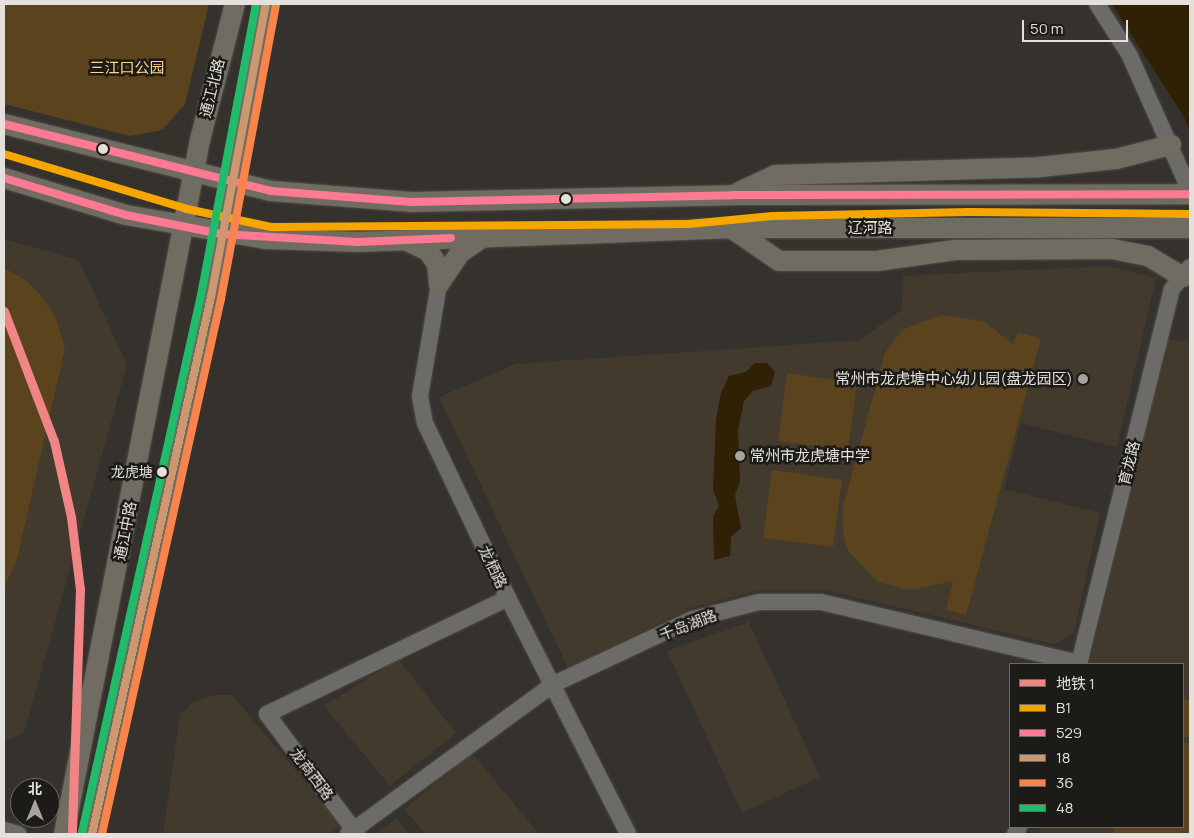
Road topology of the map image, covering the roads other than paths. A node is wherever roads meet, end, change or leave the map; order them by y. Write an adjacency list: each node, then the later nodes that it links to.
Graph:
1 (235, 4): 6 (main road, 通江北路)
2 (266, 4): 8 (main road)
3 (1098, 4): 5 (street)
4 (4, 124): 6 (main road)
5 (1170, 145): 9 (street); 10 (main road)
6 (194, 174): 8 (main road); 11 (main road, 通江北路)
7 (4, 178): 11 (main road)
8 (230, 182): 10 (main road); 14 (main road)
9 (1186, 193): 10 (main road)
10 (733, 195)
11 (184, 228): 14 (main road, 辽河路); 26 (main road, 通江中路)
12 (731, 228): 13 (main road, 辽河路); 15 (main road, 辽河路); 17 (main road)
13 (1190, 228)
14 (221, 234): 16 (main road, 辽河路); 27 (main road)
15 (483, 237): 16 (main road, 辽河路); 18 (main road)
16 (405, 240): 18 (main road)
17 (1187, 272): 21 (street, 育龙路)
18 (439, 284): 19 (street, 龙栖路)
19 (508, 598): 22 (street, 龙栖路); 24 (street, 龙商西路)
20 (1075, 663): 22 (street, 千岛湖路)
21 (1079, 663)
22 (554, 684): 24 (street, 千岛湖路); 28 (street, 龙栖路)
23 (4, 830): 25 (street)
24 (353, 833)
25 (18, 834)
26 (64, 834)
27 (92, 834)
28 (628, 834)

